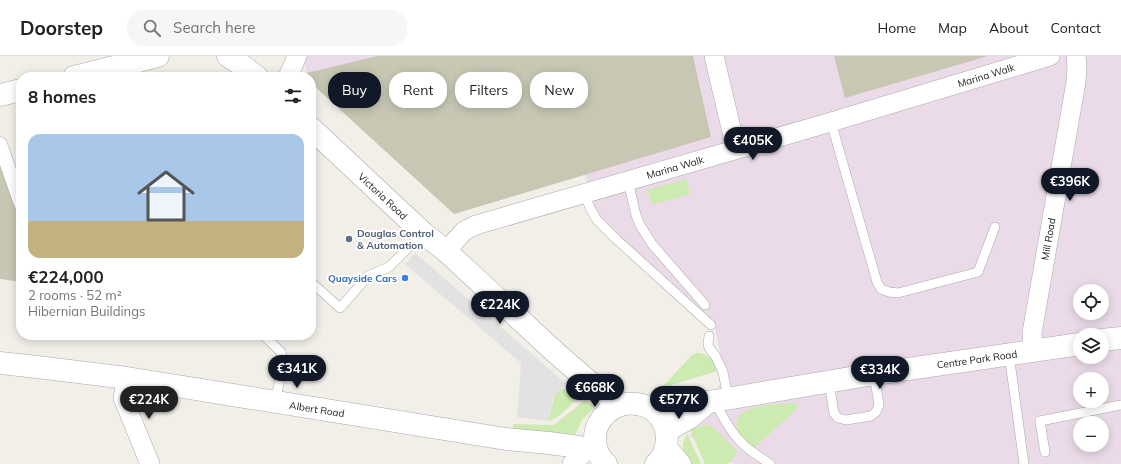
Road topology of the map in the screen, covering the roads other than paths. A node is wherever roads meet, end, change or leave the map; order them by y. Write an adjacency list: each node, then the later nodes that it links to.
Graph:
1 (158, 56): 7 (street)
2 (228, 56): 8 (street)
3 (298, 56): 9 (street)
4 (714, 56): 15 (street)
5 (1050, 56): 12 (street, Marina Walk)
6 (1076, 56): 30 (street, Mill Road)
7 (99, 72)
8 (251, 72)
9 (290, 72)
10 (16, 91): 11 (street)
11 (0, 95)
12 (831, 122): 15 (street, Marina Walk); 19 (lane)
13 (316, 133): 20 (street, Victoria Road)
14 (0, 144): 17 (street)
15 (736, 150): 16 (street, Marina Walk)
16 (628, 181): 18 (street, Marina Walk); 23 (lane)
17 (16, 190)
18 (584, 193): 21 (street, Marina Walk); 24 (lane)
19 (995, 227)
20 (423, 233): 21 (street, Victoria Road); 22 (lane)
21 (446, 251): 39 (street, Victoria Road)
22 (316, 286)
23 (705, 305)
24 (711, 325)
25 (709, 336): 36 (lane)
26 (1121, 338): 27 (street)
27 (1109, 339)
28 (268, 340): 37 (lane)
29 (1073, 345): 30 (street, Centre Park Road)
30 (1033, 350): 31 (street, Centre Park Road)
31 (1009, 354): 33 (street, Centre Park Road); 47 (lane)
32 (0, 363): 34 (street, Albert Road)
33 (874, 374): 35 (street, Centre Park Road); 35 (lane)
34 (127, 378): 37 (street, Albert Road); 44 (street)
35 (829, 382): 36 (street, Centre Park Road)
36 (717, 400): 40 (street, Centre Park Road); 41 (street); 46 (lane)
37 (275, 402): 43 (street, Albert Road)
38 (1121, 405): 42 (lane)
39 (615, 407): 40 (street); 43 (street)
40 (648, 407): 41 (street)
41 (667, 452)
42 (1045, 452)
43 (597, 454): 45 (street)
44 (150, 464)
45 (572, 464)
46 (770, 464)
47 (1024, 464)

